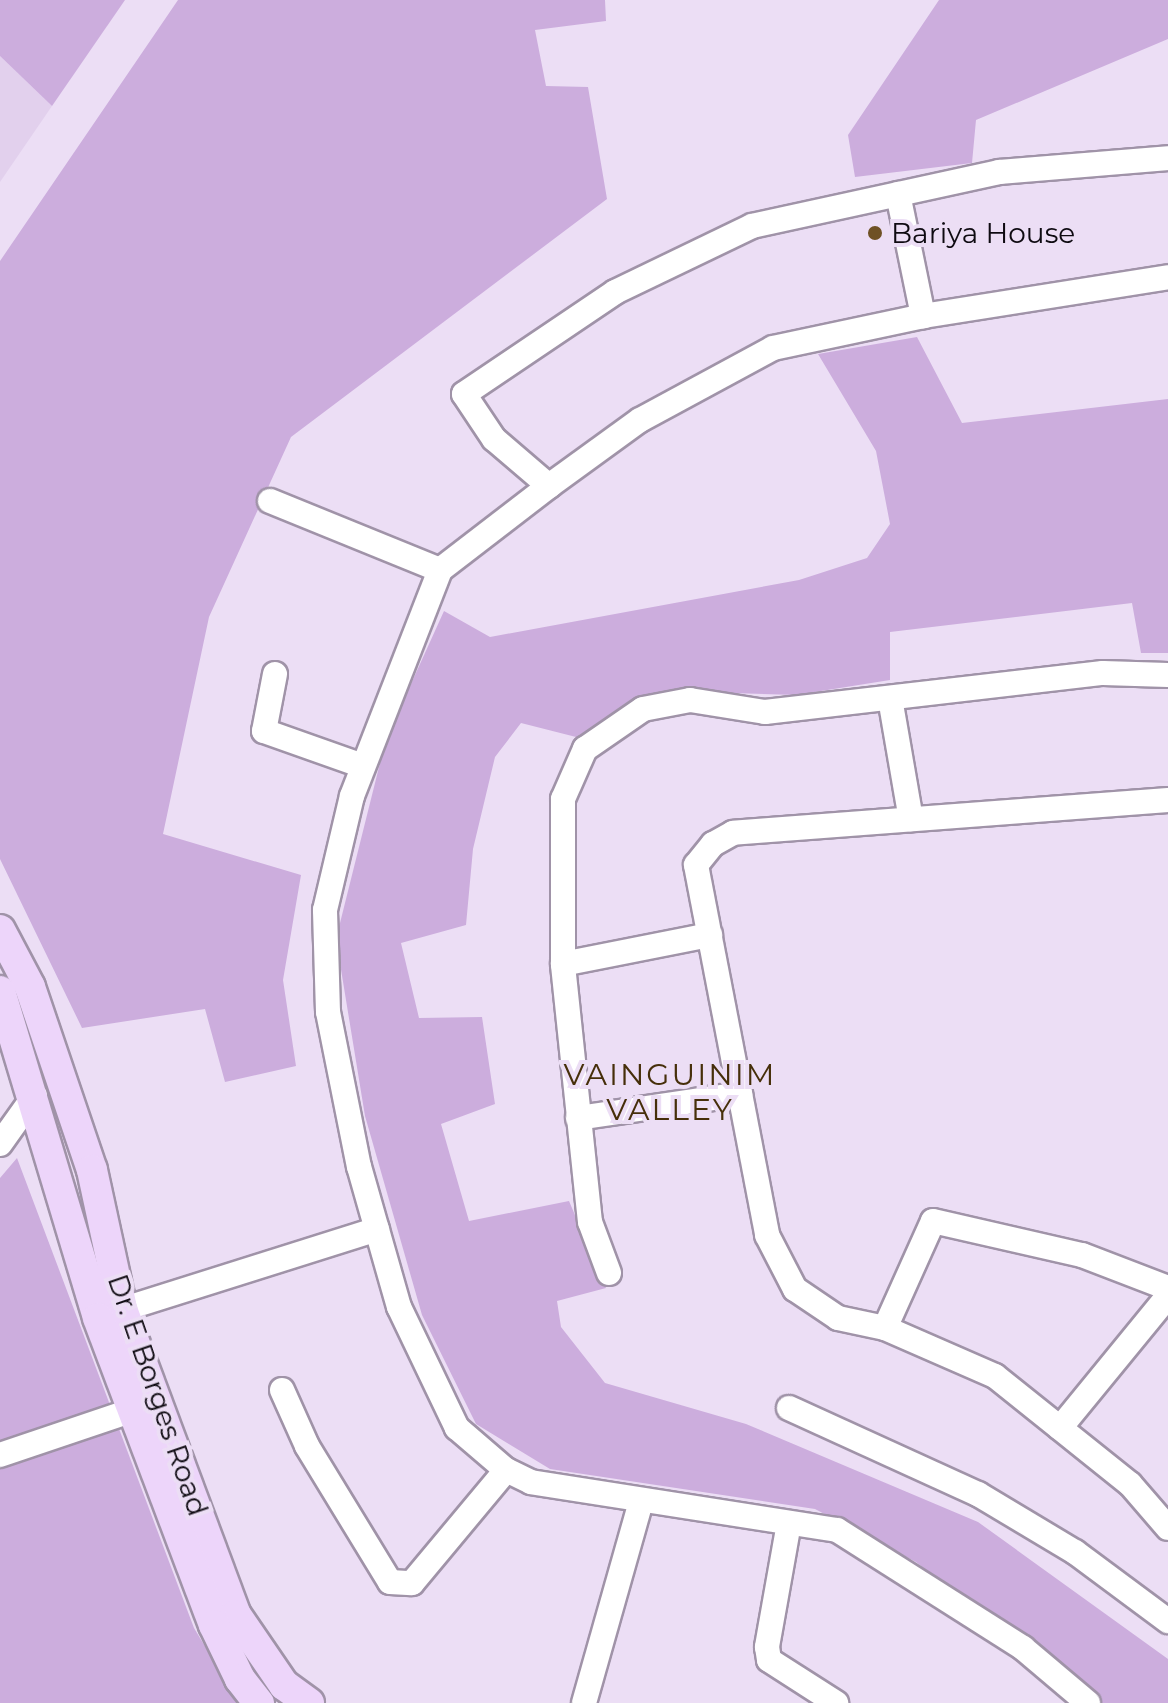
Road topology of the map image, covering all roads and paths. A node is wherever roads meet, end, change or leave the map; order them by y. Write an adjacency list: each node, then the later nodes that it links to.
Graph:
1 (1168, 158): 2 (street)
2 (898, 194): 4 (street); 5 (street)
3 (1168, 277): 4 (street)
4 (923, 316): 5 (street)
5 (549, 486): 7 (street)
6 (270, 501): 7 (street)
7 (440, 570): 11 (street)
8 (275, 674): 11 (street)
9 (1168, 675): 10 (street)
10 (890, 698): 13 (street); 16 (street)
11 (363, 766): 22 (street)
12 (1168, 800): 13 (street)
13 (911, 819): 15 (street)
14 (0, 930): 25 (main road, Dr. E Borges Road)
15 (710, 935): 16 (street); 18 (street)
16 (563, 964): 20 (street)
17 (0, 991): 19 (main road, Dr. E Borges Road)
18 (740, 1094): 20 (street); 26 (street)
19 (35, 1095): 21 (street); 25 (main road, Dr. E Borges Road)
20 (578, 1118): 23 (street)
21 (0, 1144)
22 (377, 1229): 25 (street); 33 (street)
23 (609, 1273)
24 (1166, 1296): 26 (street); 27 (street); 31 (street)
25 (110, 1314): 30 (main road, Dr. E Borges Road); 39 (main road, Dr. E Borges Road)
26 (885, 1328): 31 (street)
27 (1168, 1330)
28 (282, 1390): 33 (street)
29 (789, 1408): 37 (street)
30 (133, 1410): 32 (street); 38 (main road, Dr. E Borges Road)
31 (1060, 1428): 36 (street)
32 (0, 1455)
33 (506, 1470): 34 (street)
34 (641, 1502): 35 (street); 40 (street)
35 (789, 1523): 41 (street); 42 (street)
36 (1168, 1528)
37 (1168, 1621)
38 (259, 1703)
39 (309, 1703)
40 (584, 1703)
41 (836, 1703)
42 (1088, 1703)

